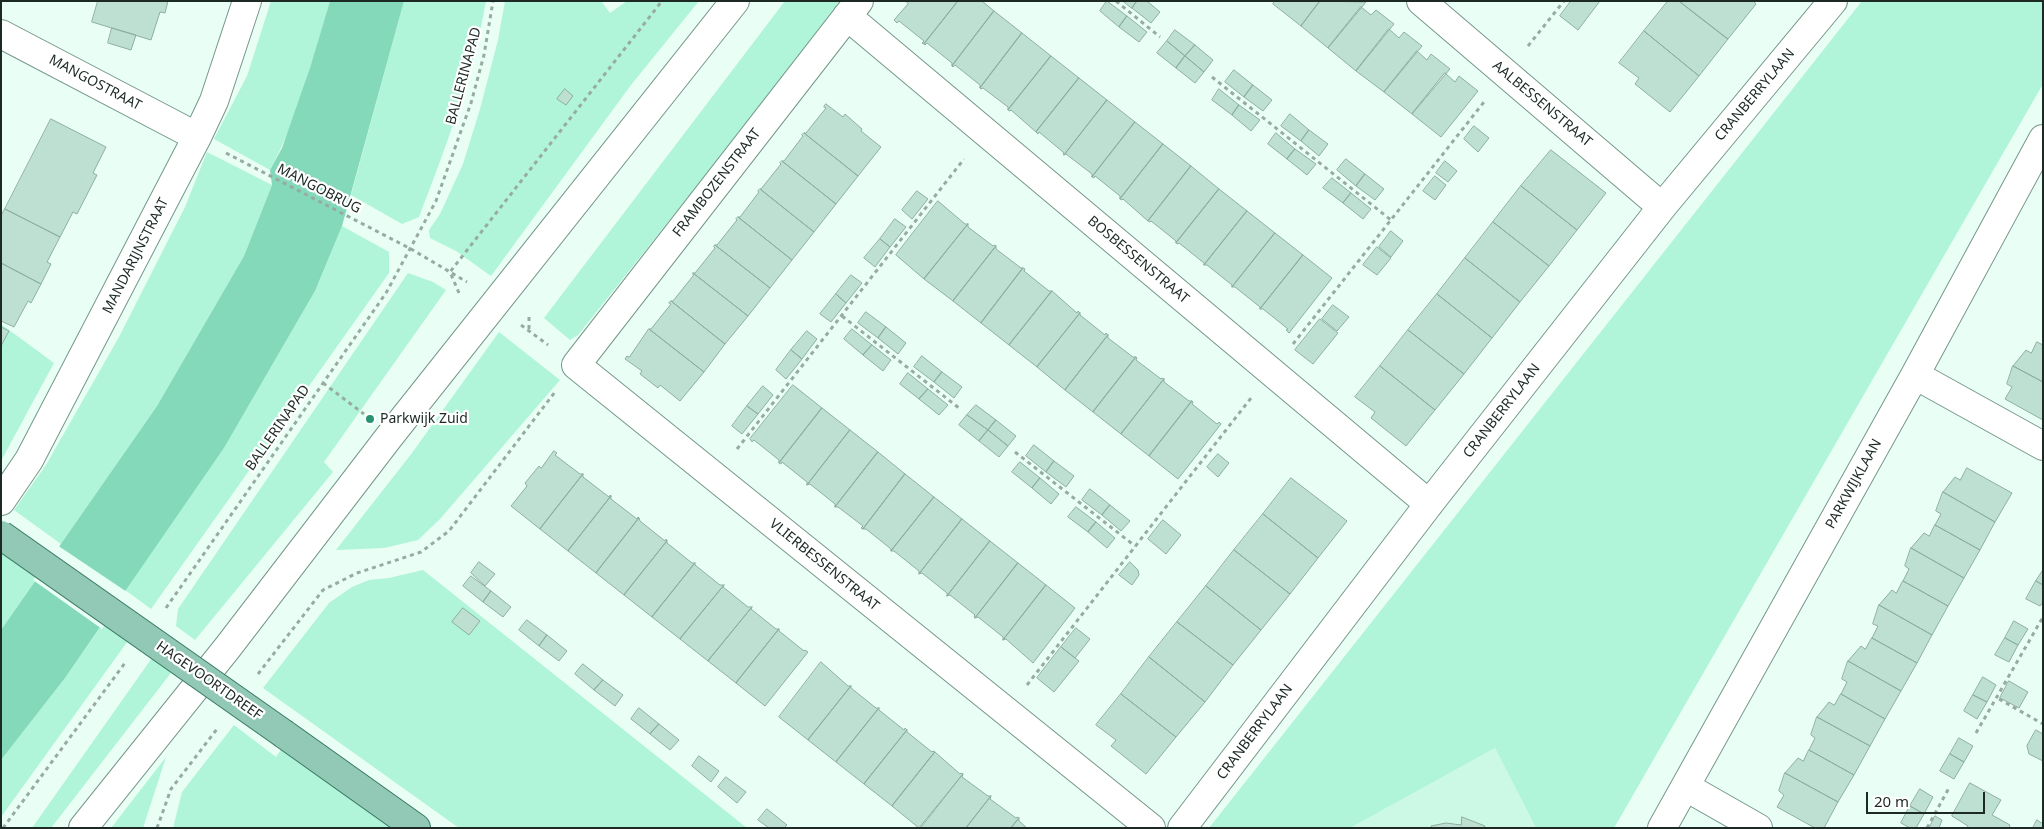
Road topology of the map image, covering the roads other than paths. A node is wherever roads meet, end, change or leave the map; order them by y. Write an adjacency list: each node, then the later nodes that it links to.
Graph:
1 (247, 1): 13 (street, MANDARIJNSTRAAT)
2 (735, 1): 17 (street)
3 (1421, 1): 9 (street, AALBESSENSTRAAT)
4 (1833, 1): 9 (street, CRANBERRYLAAN)
5 (853, 9): 10 (street, FRAMBOZENSTRAAT); 14 (street, BOSBESSENSTRAAT)
6 (1, 34): 7 (street, MANGOSTRAAT)
7 (188, 132)
8 (2043, 139): 11 (street, PARKWIJKLAAN)
9 (1662, 207): 14 (street, CRANBERRYLAAN)
10 (576, 365): 19 (street, VLIERBESSENSTRAAT)
11 (1915, 375): 12 (street); 16 (street, PARKWIJKLAAN)
12 (2043, 446)
13 (1, 501)
14 (1429, 504): 20 (street, CRANBERRYLAAN)
15 (1, 535): 18 (main road, HAGEVOORTDREEF, bridge)
16 (1686, 787): 21 (street, PARKWIJKLAAN); 22 (street)
17 (83, 828)
18 (416, 828)
19 (1151, 828)
20 (1182, 828)
21 (1662, 828)
22 (1758, 828)

